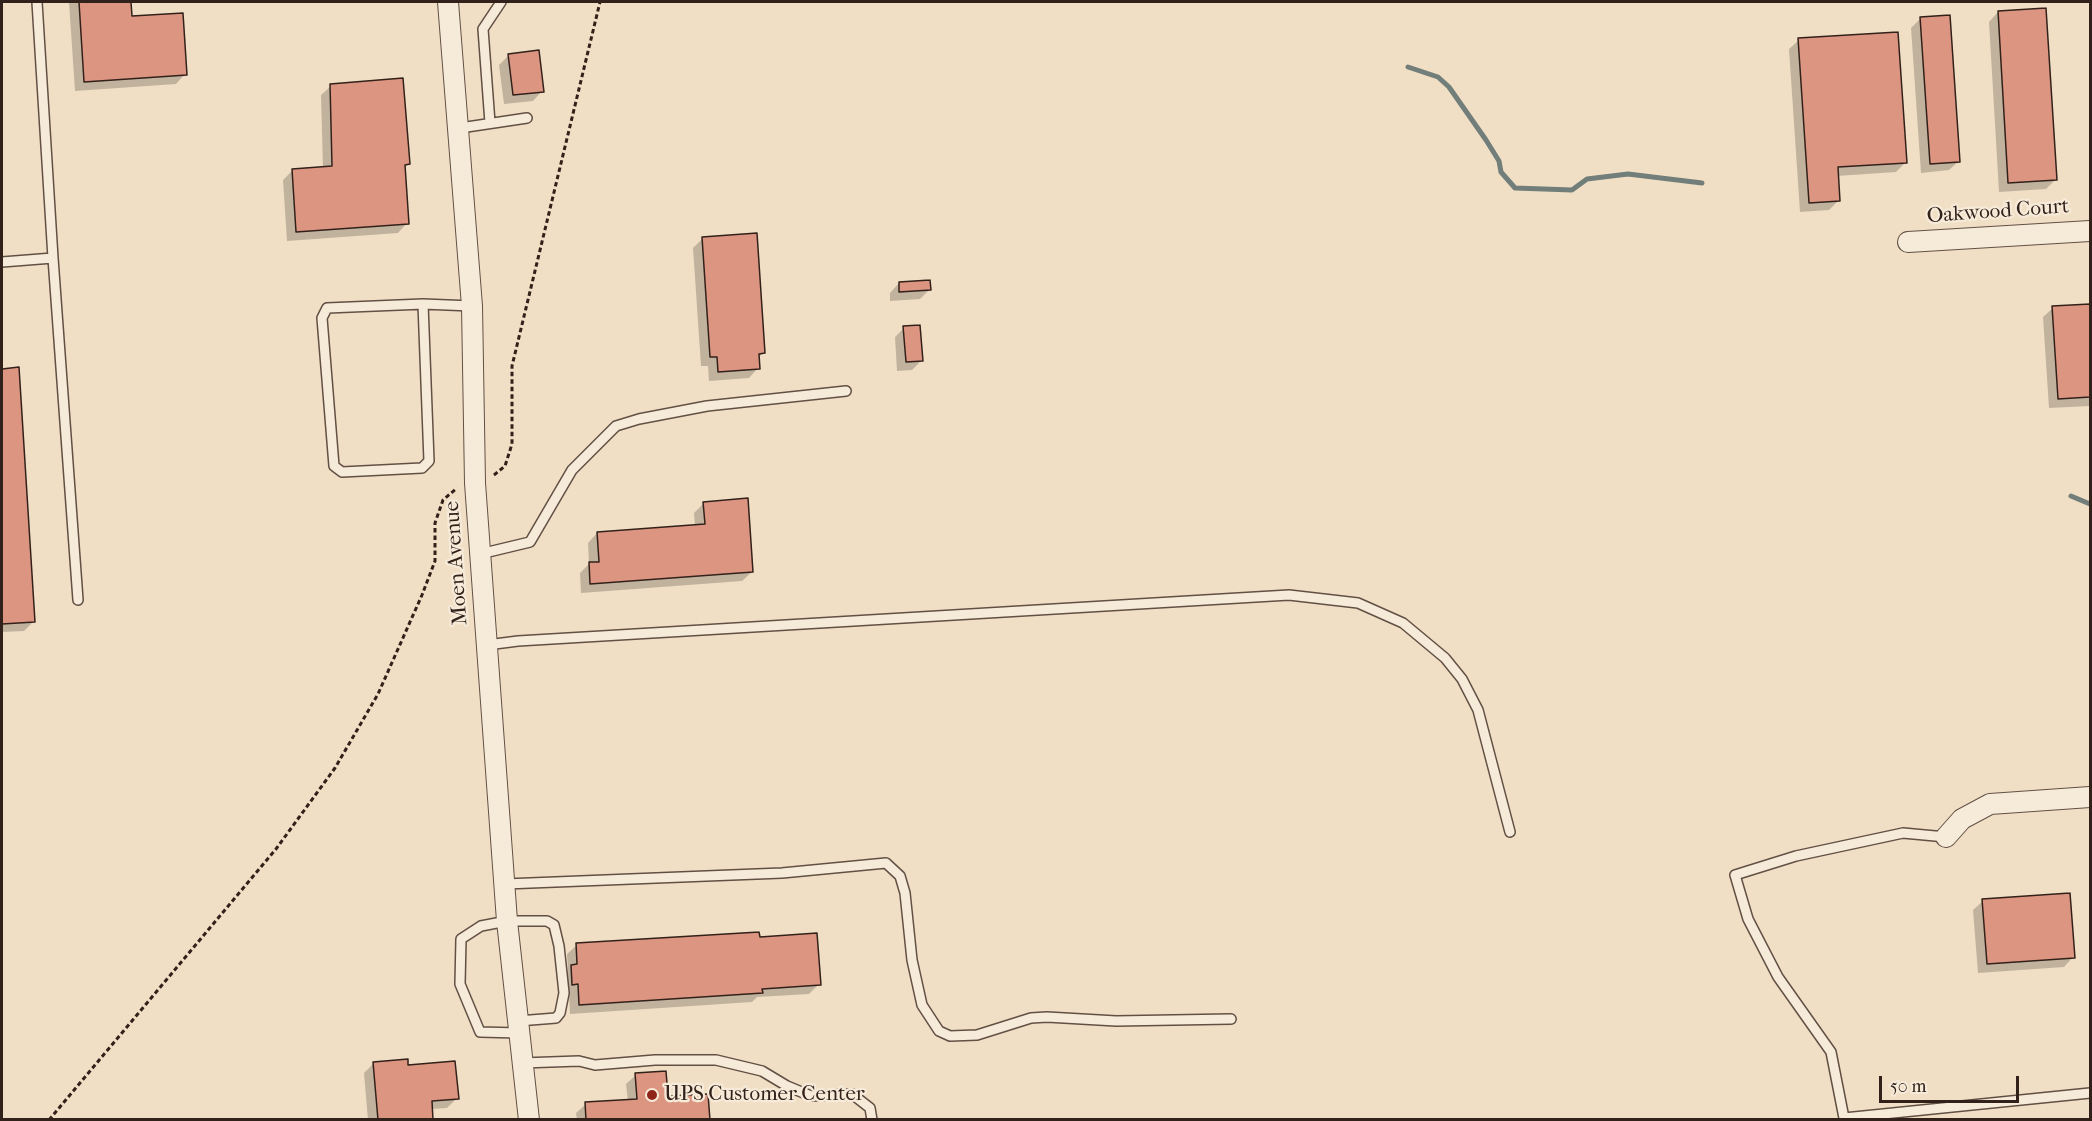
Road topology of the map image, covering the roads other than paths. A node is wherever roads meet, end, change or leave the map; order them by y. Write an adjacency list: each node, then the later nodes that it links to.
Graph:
1 (37, 2): 9 (lane)
2 (448, 2): 6 (street, Moen Avenue)
3 (501, 2): 5 (lane)
4 (528, 118): 5 (lane)
5 (490, 123): 6 (lane)
6 (460, 128): 12 (street, Moen Avenue)
7 (2091, 231): 8 (street, Oakwood Court)
8 (1908, 242)
9 (53, 258): 10 (lane); 15 (lane)
10 (2, 262)
11 (423, 304): 11 (lane); 12 (lane)
12 (472, 306): 14 (street, Moen Avenue)
13 (846, 391): 14 (lane)
14 (480, 554): 16 (street, Moen Avenue)
15 (78, 600)
16 (487, 645): 18 (lane); 20 (street, Moen Avenue)
17 (2091, 797): 19 (street)
18 (1510, 832)
19 (1946, 837): 28 (lane)
20 (505, 884): 21 (street, Moen Avenue); 22 (lane)
21 (507, 921): 23 (street, Moen Avenue); 23 (lane); 23 (lane)
22 (1231, 1019)
23 (518, 1027): 24 (street, Moen Avenue)
24 (522, 1063): 26 (street, Moen Avenue); 27 (lane)
25 (2091, 1093): 28 (lane)
26 (529, 1119)
27 (872, 1119)
28 (1844, 1119)

